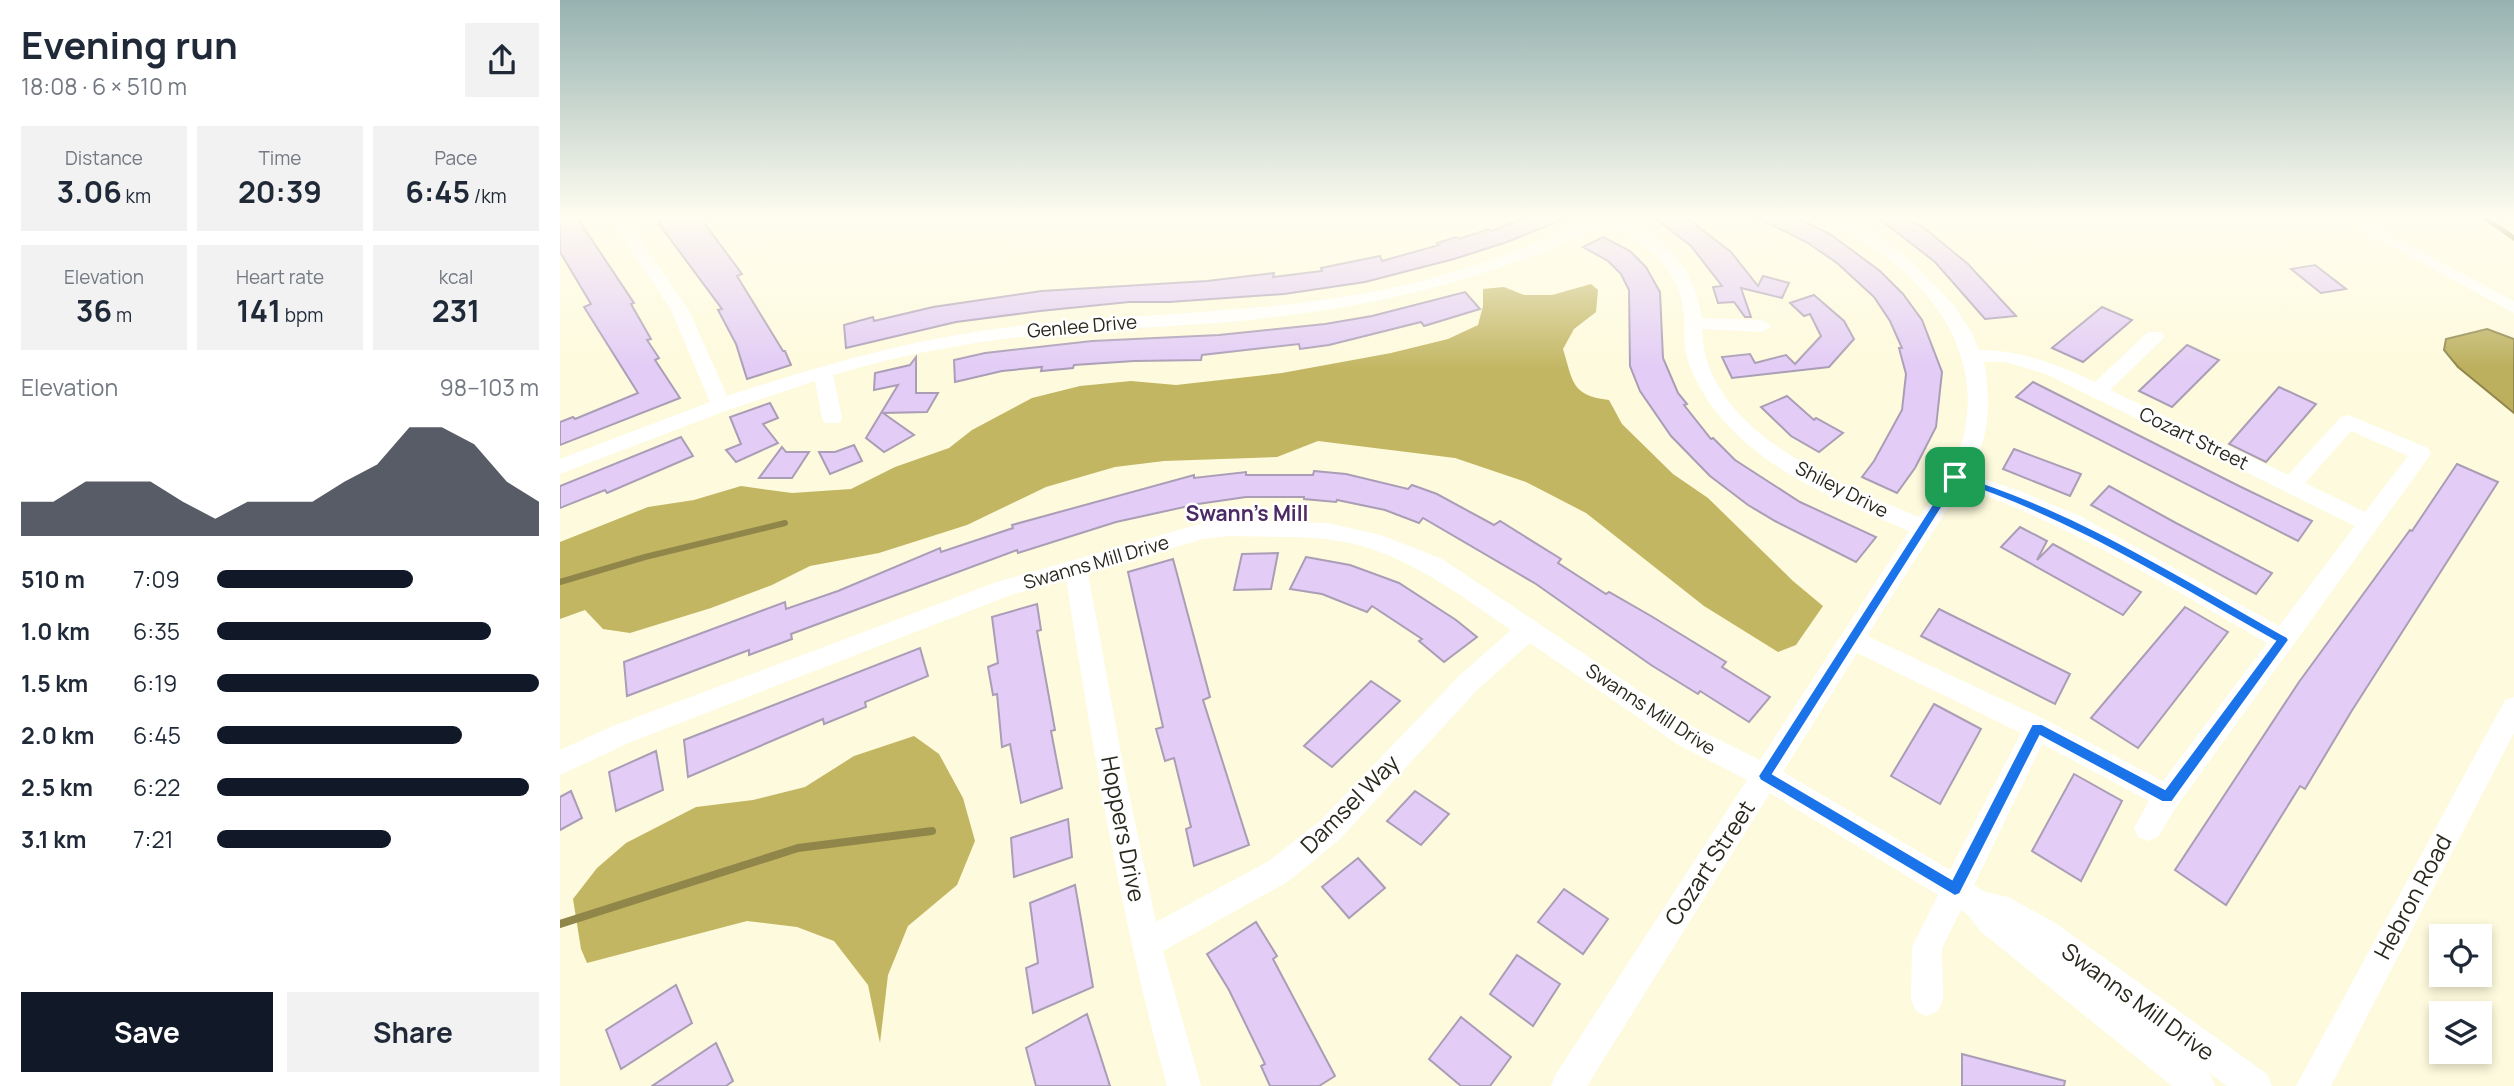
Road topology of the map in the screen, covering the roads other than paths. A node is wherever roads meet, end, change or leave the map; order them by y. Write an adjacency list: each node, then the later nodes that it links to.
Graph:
1 (651, 267): 13 (street)
2 (1489, 267): 11 (street, Genlee Drive)
3 (1676, 267): 7 (street, Shiley Drive)
4 (1906, 267): 10 (street, Cozart Street)
5 (2437, 267): 6 (street)
6 (2514, 308)
7 (1694, 323): 8 (street); 19 (street, Shiley Drive)
8 (1762, 326)
9 (2155, 336): 12 (street)
10 (1971, 356): 12 (street, Cozart Street); 16 (street, Cozart Street)
11 (823, 373): 13 (street, Genlee Drive); 14 (street)
12 (2097, 391): 17 (street, Cozart Street)
13 (721, 405): 15 (street, Genlee Drive)
14 (832, 418)
15 (560, 467)
16 (1955, 477): 19 (street, Cozart Street); 23 (street)
17 (2292, 484): 18 (street, Cozart Street); 18 (street)
18 (2369, 523): 23 (street)
19 (1923, 528): 22 (street, Cozart Street)
20 (1076, 569): 21 (street, Swanns Mill Drive); 26 (street, Swanns Mill Drive); 32 (street, Hoppers Drive)
21 (1529, 629): 27 (street, Swanns Mill Drive); 32 (street, Damsel Way)
22 (1852, 640): 25 (street); 27 (street, Cozart Street)
23 (2283, 640): 28 (street)
24 (2514, 708): 38 (street, Hebron Road)
25 (2037, 728): 28 (street); 30 (street)
26 (560, 763)
27 (1765, 776): 30 (street, Swanns Mill Drive); 34 (street, Cozart Street)
28 (2167, 797): 29 (street)
29 (2148, 828)
30 (1955, 889): 31 (street, Swanns Mill Drive); 33 (street)
31 (1980, 906): 36 (street, Swanns Mill Drive); 37 (street, Swanns Mill Drive)
32 (1146, 944): 35 (street, Hoppers Drive)
33 (1927, 1000)
34 (1579, 1082)
35 (1184, 1086)
36 (2199, 1086)
37 (2255, 1086)
38 (2313, 1086)

